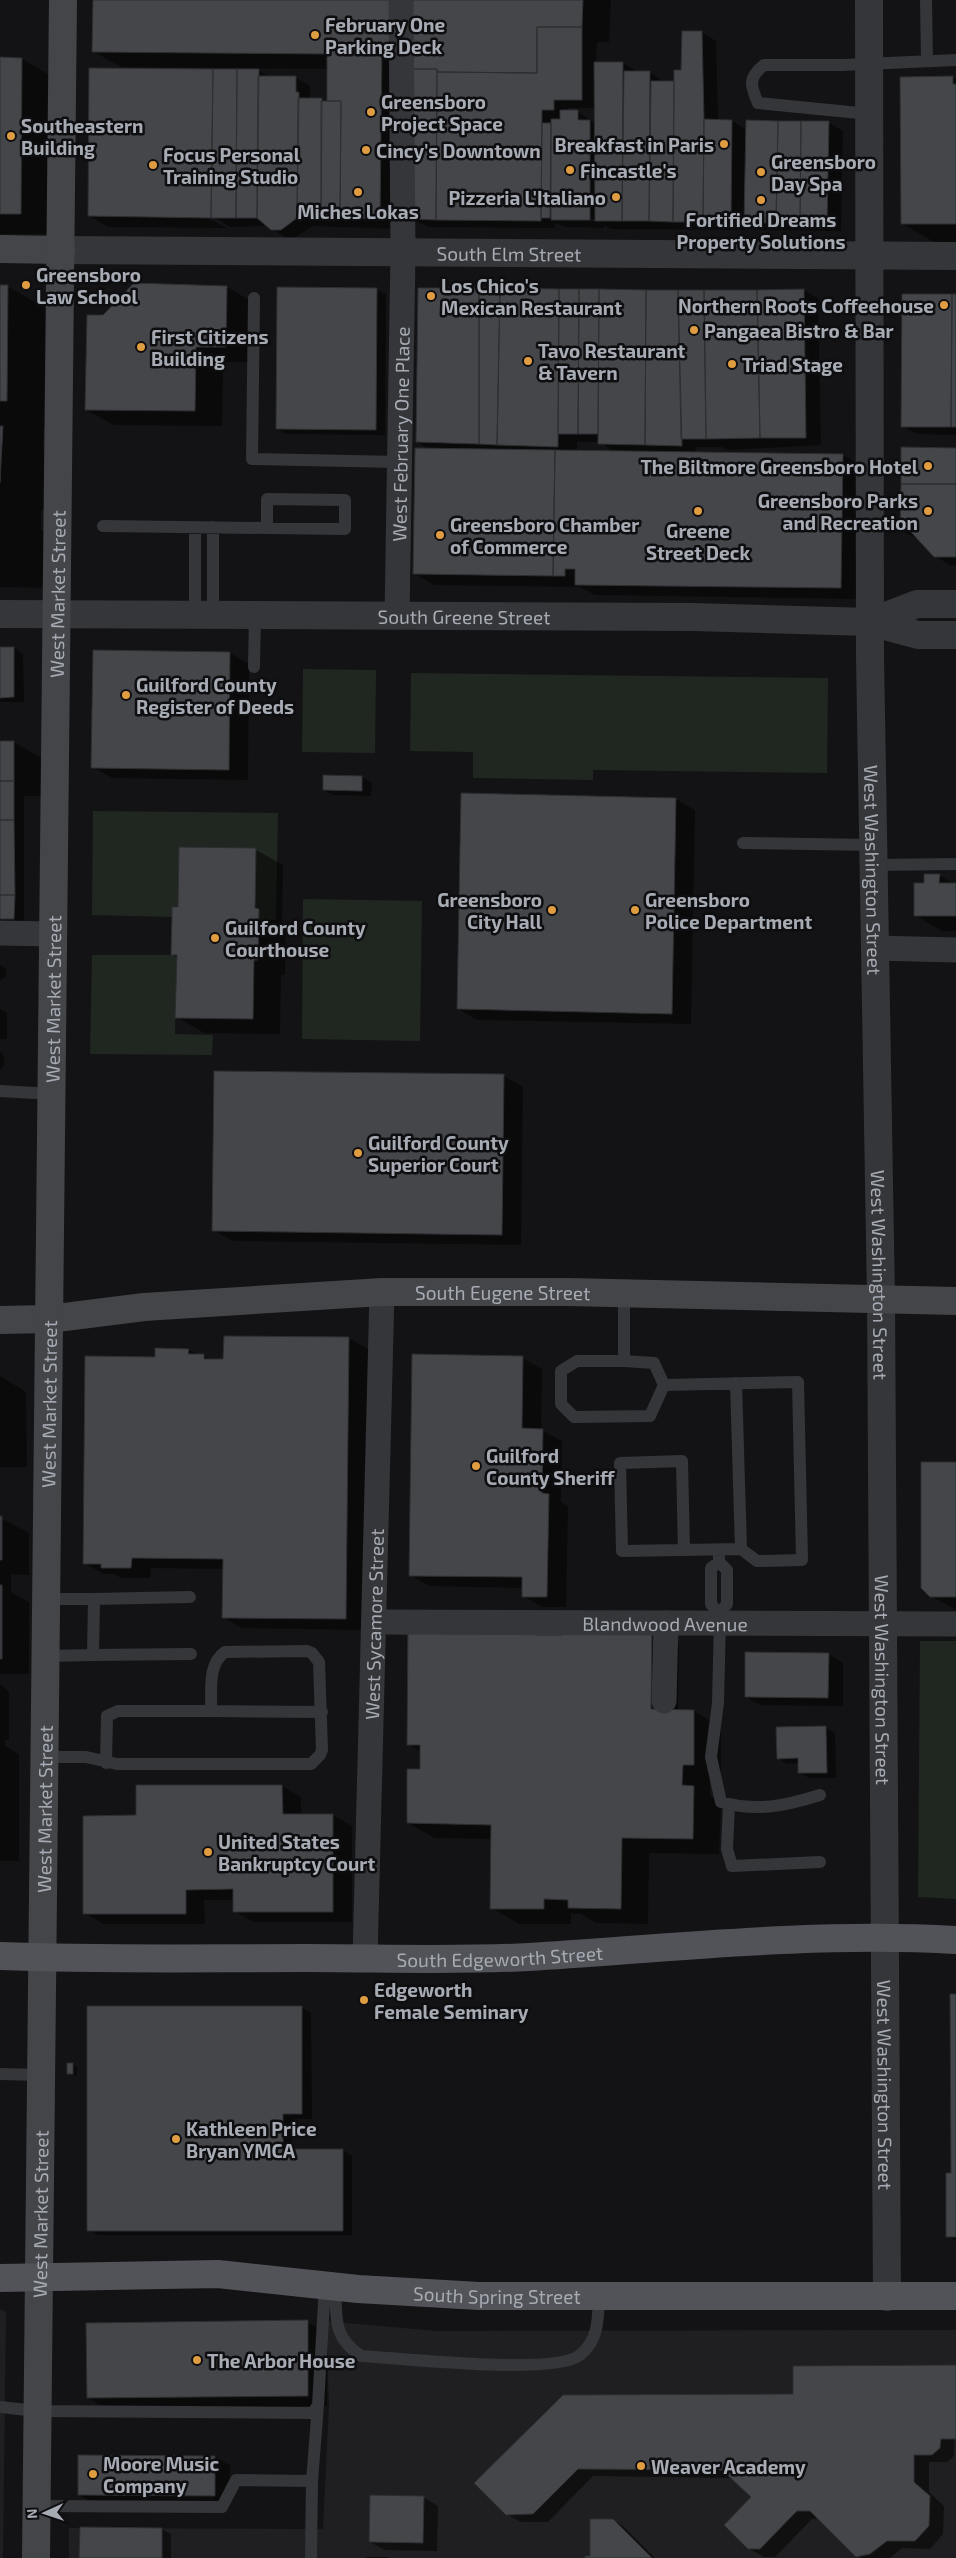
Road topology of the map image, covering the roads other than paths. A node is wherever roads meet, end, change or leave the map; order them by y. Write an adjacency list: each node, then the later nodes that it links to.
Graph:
1 (62, 0): 10 (main road, West Market Street)
2 (400, 0): 11 (street, West February One Place)
3 (868, 0): 7 (street, West Washington Street)
4 (926, 0): 5 (lane)
5 (927, 60): 6 (lane); 7 (lane)
6 (956, 60)
7 (868, 62): 8 (street, West Washington Street); 8 (lane)
8 (868, 114): 12 (street, West Washington Street)
9 (0, 249): 10 (main road)
10 (61, 250): 11 (street, South Elm Street); 22 (main road, West Market Street)
11 (403, 252): 12 (street, South Elm Street); 15 (street, West February One Place)
12 (870, 254): 13 (street, South Elm Street); 26 (street, West Washington Street)
13 (956, 256)
14 (254, 298): 15 (lane)
15 (399, 462): 25 (street, West February One Place)
16 (103, 526): 17 (lane)
17 (195, 527): 18 (lane); 23 (lane)
18 (213, 527): 19 (lane); 23 (lane)
19 (267, 528): 19 (lane)
20 (956, 604): 26 (street, South Greene Street)
21 (0, 614): 22 (street, South Greene Street)
22 (57, 615): 23 (street, South Greene Street); 33 (main road, West Market Street)
23 (204, 615): 24 (street, South Greene Street)
24 (254, 615): 25 (street, South Greene Street); 28 (lane)
25 (397, 616): 26 (street, South Greene Street)
26 (870, 622): 27 (street, South Greene Street); 30 (street, West Washington Street)
27 (956, 635)
28 (254, 666)
29 (743, 843): 30 (lane)
30 (873, 855): 31 (lane); 34 (street, West Washington Street)
31 (956, 864)
32 (0, 933): 33 (street)
33 (53, 934): 37 (main road, West Market Street)
34 (874, 948): 35 (street); 40 (street, West Washington Street)
35 (956, 950)
36 (0, 1091): 37 (lane)
37 (52, 1094): 42 (main road, West Market Street)
38 (382, 1292): 39 (main road, South Eugene Street); 42 (main road, South Eugene Street); 54 (street, West Sycamore Street)
39 (624, 1293): 40 (main road, South Eugene Street); 44 (lane)
40 (881, 1299): 41 (main road, South Eugene Street); 56 (street, West Washington Street)
41 (956, 1301)
42 (49, 1319): 43 (main road, South Eugene Street); 52 (main road, West Market Street)
43 (0, 1320)
44 (624, 1361): 46 (lane); 46 (lane)
45 (736, 1384): 46 (lane); 47 (lane); 47 (lane)
46 (664, 1385)
47 (741, 1549): 49 (lane)
48 (684, 1550): 48 (lane); 49 (lane)
49 (719, 1556): 53 (lane)
50 (190, 1598): 51 (lane)
51 (94, 1599): 52 (lane); 59 (lane)
52 (46, 1600): 60 (main road, West Market Street)
53 (720, 1618): 55 (street, Blandwood Avenue); 56 (street, Blandwood Avenue); 67 (lane)
54 (374, 1622): 55 (street, Blandwood Avenue); 73 (street, West Sycamore Street)
55 (666, 1623): 61 (street)
56 (883, 1623): 57 (street, Blandwood Avenue); 69 (street, West Washington Street)
57 (956, 1624)
58 (191, 1654): 59 (lane)
59 (93, 1655): 60 (lane)
60 (46, 1656): 64 (main road, West Market Street)
61 (664, 1701)
62 (212, 1711): 63 (lane); 63 (lane); 65 (lane)
63 (322, 1712): 65 (lane)
64 (44, 1757): 65 (lane); 72 (main road, West Market Street)
65 (111, 1763)
66 (820, 1795): 67 (lane)
67 (729, 1804): 68 (lane)
68 (820, 1862)
69 (886, 1936): 70 (main road, South Edgeworth Street); 73 (main road, South Edgeworth Street); 81 (street, West Washington Street)
70 (956, 1940)
71 (0, 1956): 72 (main road, South Edgeworth Street)
72 (42, 1958): 73 (main road, South Edgeworth Street); 75 (main road, West Market Street)
73 (366, 1958)
74 (0, 2074): 75 (lane)
75 (40, 2075): 77 (main road, West Market Street)
76 (0, 2278): 77 (main road, South Spring Street)
77 (39, 2278): 78 (main road, South Spring Street); 84 (main road, West Market Street)
78 (330, 2286): 79 (main road, South Spring Street); 79 (lane); 82 (lane)
79 (599, 2296): 81 (main road, South Spring Street)
80 (956, 2296): 81 (main road, South Spring Street)
81 (887, 2297)
82 (318, 2405): 84 (lane); 85 (lane)
83 (0, 2407): 84 (lane)
84 (37, 2411): 86 (main road, West Market Street)
85 (312, 2481): 86 (lane); 88 (lane)
86 (37, 2506): 87 (main road, West Market Street)
87 (36, 2558)
88 (311, 2558)

